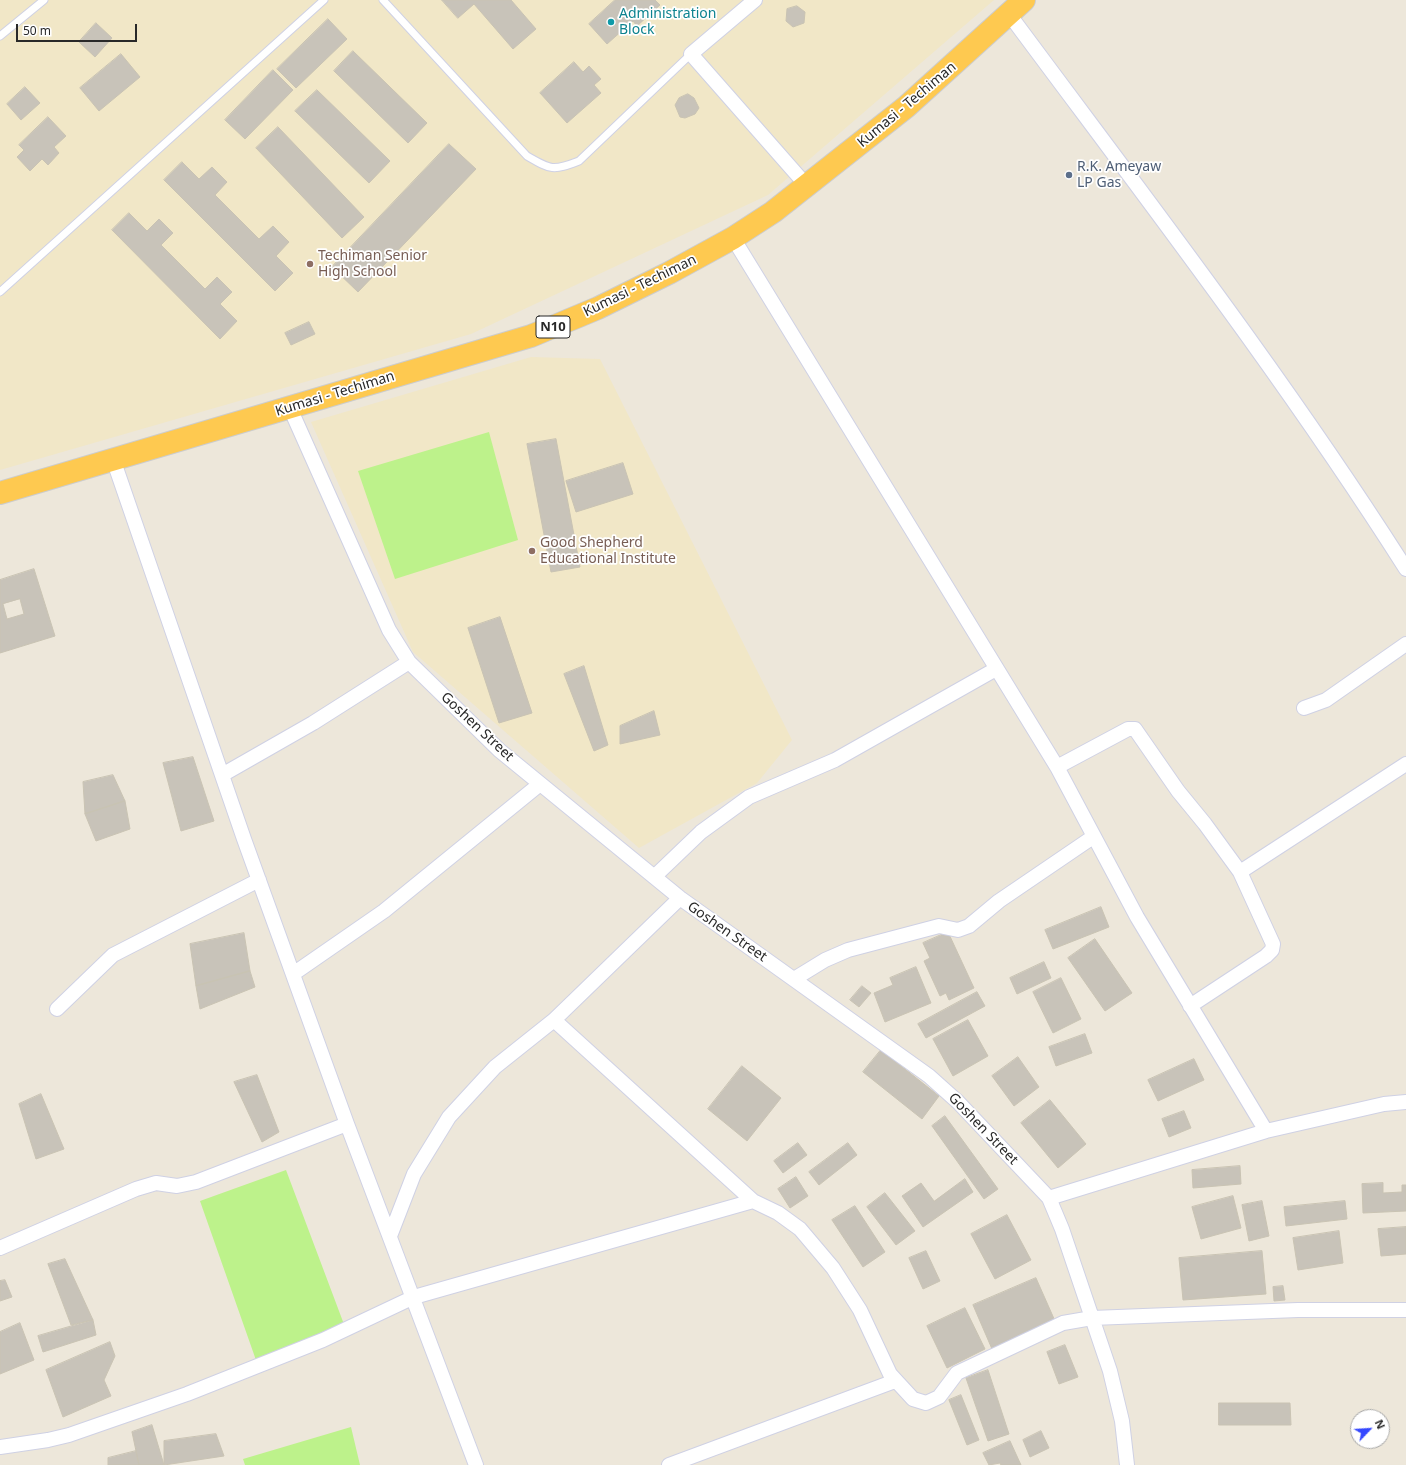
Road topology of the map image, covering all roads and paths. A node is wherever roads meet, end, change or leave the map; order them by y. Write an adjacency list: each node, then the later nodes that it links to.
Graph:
1 (44, 0): 6 (lane)
2 (324, 0): 10 (lane)
3 (383, 0): 7 (lane)
4 (755, 0): 7 (street)
5 (1016, 7): 8 (highway, Kumasi - Techiman / N10); 14 (street)
6 (0, 36)
7 (691, 54): 8 (street)
8 (807, 186): 9 (highway, Kumasi - Techiman / N10)
9 (733, 238): 11 (highway, Kumasi - Techiman / N10); 17 (street)
10 (0, 292)
11 (290, 408): 12 (highway, Kumasi - Techiman / N10); 16 (street, Goshen Street)
12 (113, 459): 13 (highway, Kumasi - Techiman / N10); 21 (street)
13 (0, 492)
14 (1406, 569)
15 (1406, 644): 18 (street)
16 (409, 662): 21 (street); 22 (street, Goshen Street)
17 (996, 669): 20 (street); 25 (street)
18 (1304, 708)
19 (1406, 764): 24 (street)
20 (1057, 767): 23 (street); 24 (street)
21 (222, 775): 26 (street)
22 (540, 784): 25 (street, Goshen Street); 28 (street)
23 (1093, 837): 29 (street); 30 (street)
24 (1240, 872): 30 (street)
25 (654, 878): 27 (street, Goshen Street)
26 (259, 880): 28 (street); 31 (street)
27 (680, 898): 29 (street, Goshen Street); 32 (street)
28 (294, 974): 34 (street)
29 (794, 979): 36 (street, Goshen Street)
30 (1190, 1006): 35 (street)
31 (57, 1009)
32 (554, 1020): 37 (street); 38 (street)
33 (1406, 1102): 35 (street)
34 (348, 1124): 38 (street); 39 (street)
35 (1266, 1131): 36 (street)
36 (1049, 1198): 42 (street, Goshen Street)
37 (753, 1201): 40 (street); 43 (street)
38 (390, 1236): 40 (street)
39 (0, 1248)
40 (414, 1297): 44 (street); 45 (street)
41 (1406, 1310): 42 (street)
42 (1092, 1318): 43 (street); 47 (street, Goshen Street)
43 (895, 1381): 46 (street)
44 (0, 1446)
45 (476, 1465)
46 (669, 1465)
47 (1126, 1465)

